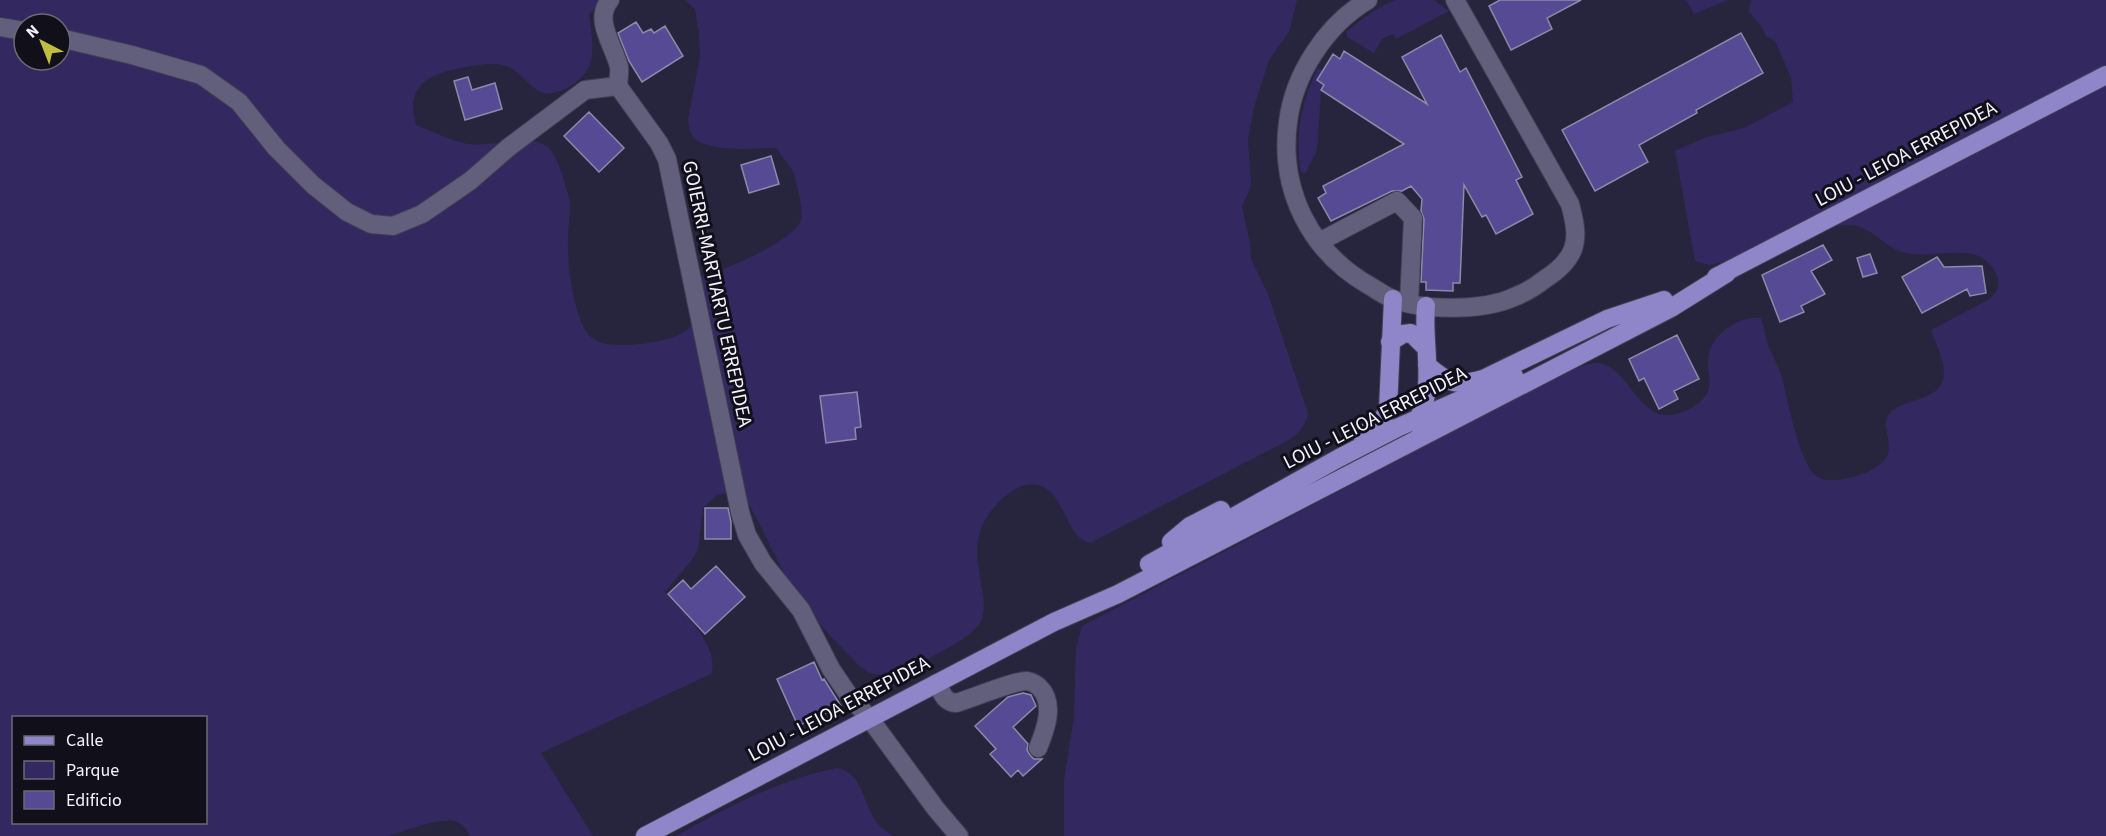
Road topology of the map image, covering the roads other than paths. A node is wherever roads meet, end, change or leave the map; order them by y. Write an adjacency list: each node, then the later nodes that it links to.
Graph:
1 (610, 0): 6 (street)
2 (1368, 0): 7 (street)
3 (1455, 0): 10 (street)
4 (72, 41): 6 (street)
5 (2106, 75): 8 (main road, LOIU - LEIOA ERREPIDEA)
6 (618, 86): 18 (street, GOIERRI-MARTIARTU ERREPIDEA)
7 (1319, 242): 10 (street); 10 (street)
8 (1727, 273): 9 (main road, LOIU - LEIOA ERREPIDEA); 14 (main road, LOIU - LEIOA ERREPIDEA)
9 (1664, 300): 12 (main road); 13 (main road, LOIU - LEIOA ERREPIDEA)
10 (1409, 303): 11 (main road); 12 (main road)
11 (1390, 342): 12 (main road); 15 (main road)
12 (1427, 357): 13 (main road)
13 (1420, 417): 14 (main road); 15 (main road, LOIU - LEIOA ERREPIDEA)
14 (1255, 522): 16 (main road, LOIU - LEIOA ERREPIDEA)
15 (1152, 563): 16 (main road, LOIU - LEIOA ERREPIDEA)
16 (1054, 622): 17 (main road, LOIU - LEIOA ERREPIDEA)
17 (937, 682): 18 (main road, LOIU - LEIOA ERREPIDEA); 19 (street)
18 (870, 718): 20 (main road, LOIU - LEIOA ERREPIDEA); 21 (street, GOIERRI-MARTIARTU ERREPIDEA)
19 (1038, 748)
20 (645, 836)
21 (959, 836)

